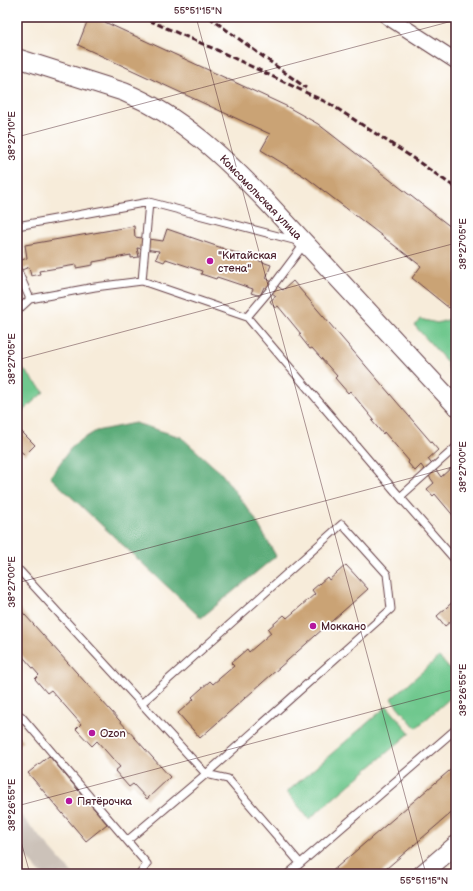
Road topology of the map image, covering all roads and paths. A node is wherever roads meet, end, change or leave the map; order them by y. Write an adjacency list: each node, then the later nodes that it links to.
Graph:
1 (388, 17): 3 (street)
2 (17, 58): 6 (street, Комсомольская улица)
3 (456, 61)
4 (149, 202): 5 (lane); 6 (lane); 8 (lane)
5 (17, 226)
6 (305, 243): 11 (lane); 12 (street, Комсомольская улица)
7 (17, 269): 9 (lane)
8 (142, 281): 9 (lane); 11 (lane)
9 (30, 299): 10 (lane)
10 (17, 310)
11 (247, 317): 14 (lane)
12 (456, 406)
13 (456, 447): 14 (lane)
14 (400, 497): 15 (lane)
15 (456, 561)
16 (17, 574): 17 (lane)
17 (141, 704): 20 (lane); 20 (lane)
18 (18, 715): 21 (lane)
19 (456, 729): 23 (lane)
20 (206, 774): 21 (lane); 23 (lane)
21 (128, 840): 24 (lane)
22 (456, 845): 28 (street)
23 (300, 863): 27 (lane)
24 (147, 864): 25 (lane); 26 (lane)
25 (135, 874)
26 (140, 874)
27 (288, 874)
28 (422, 874)

